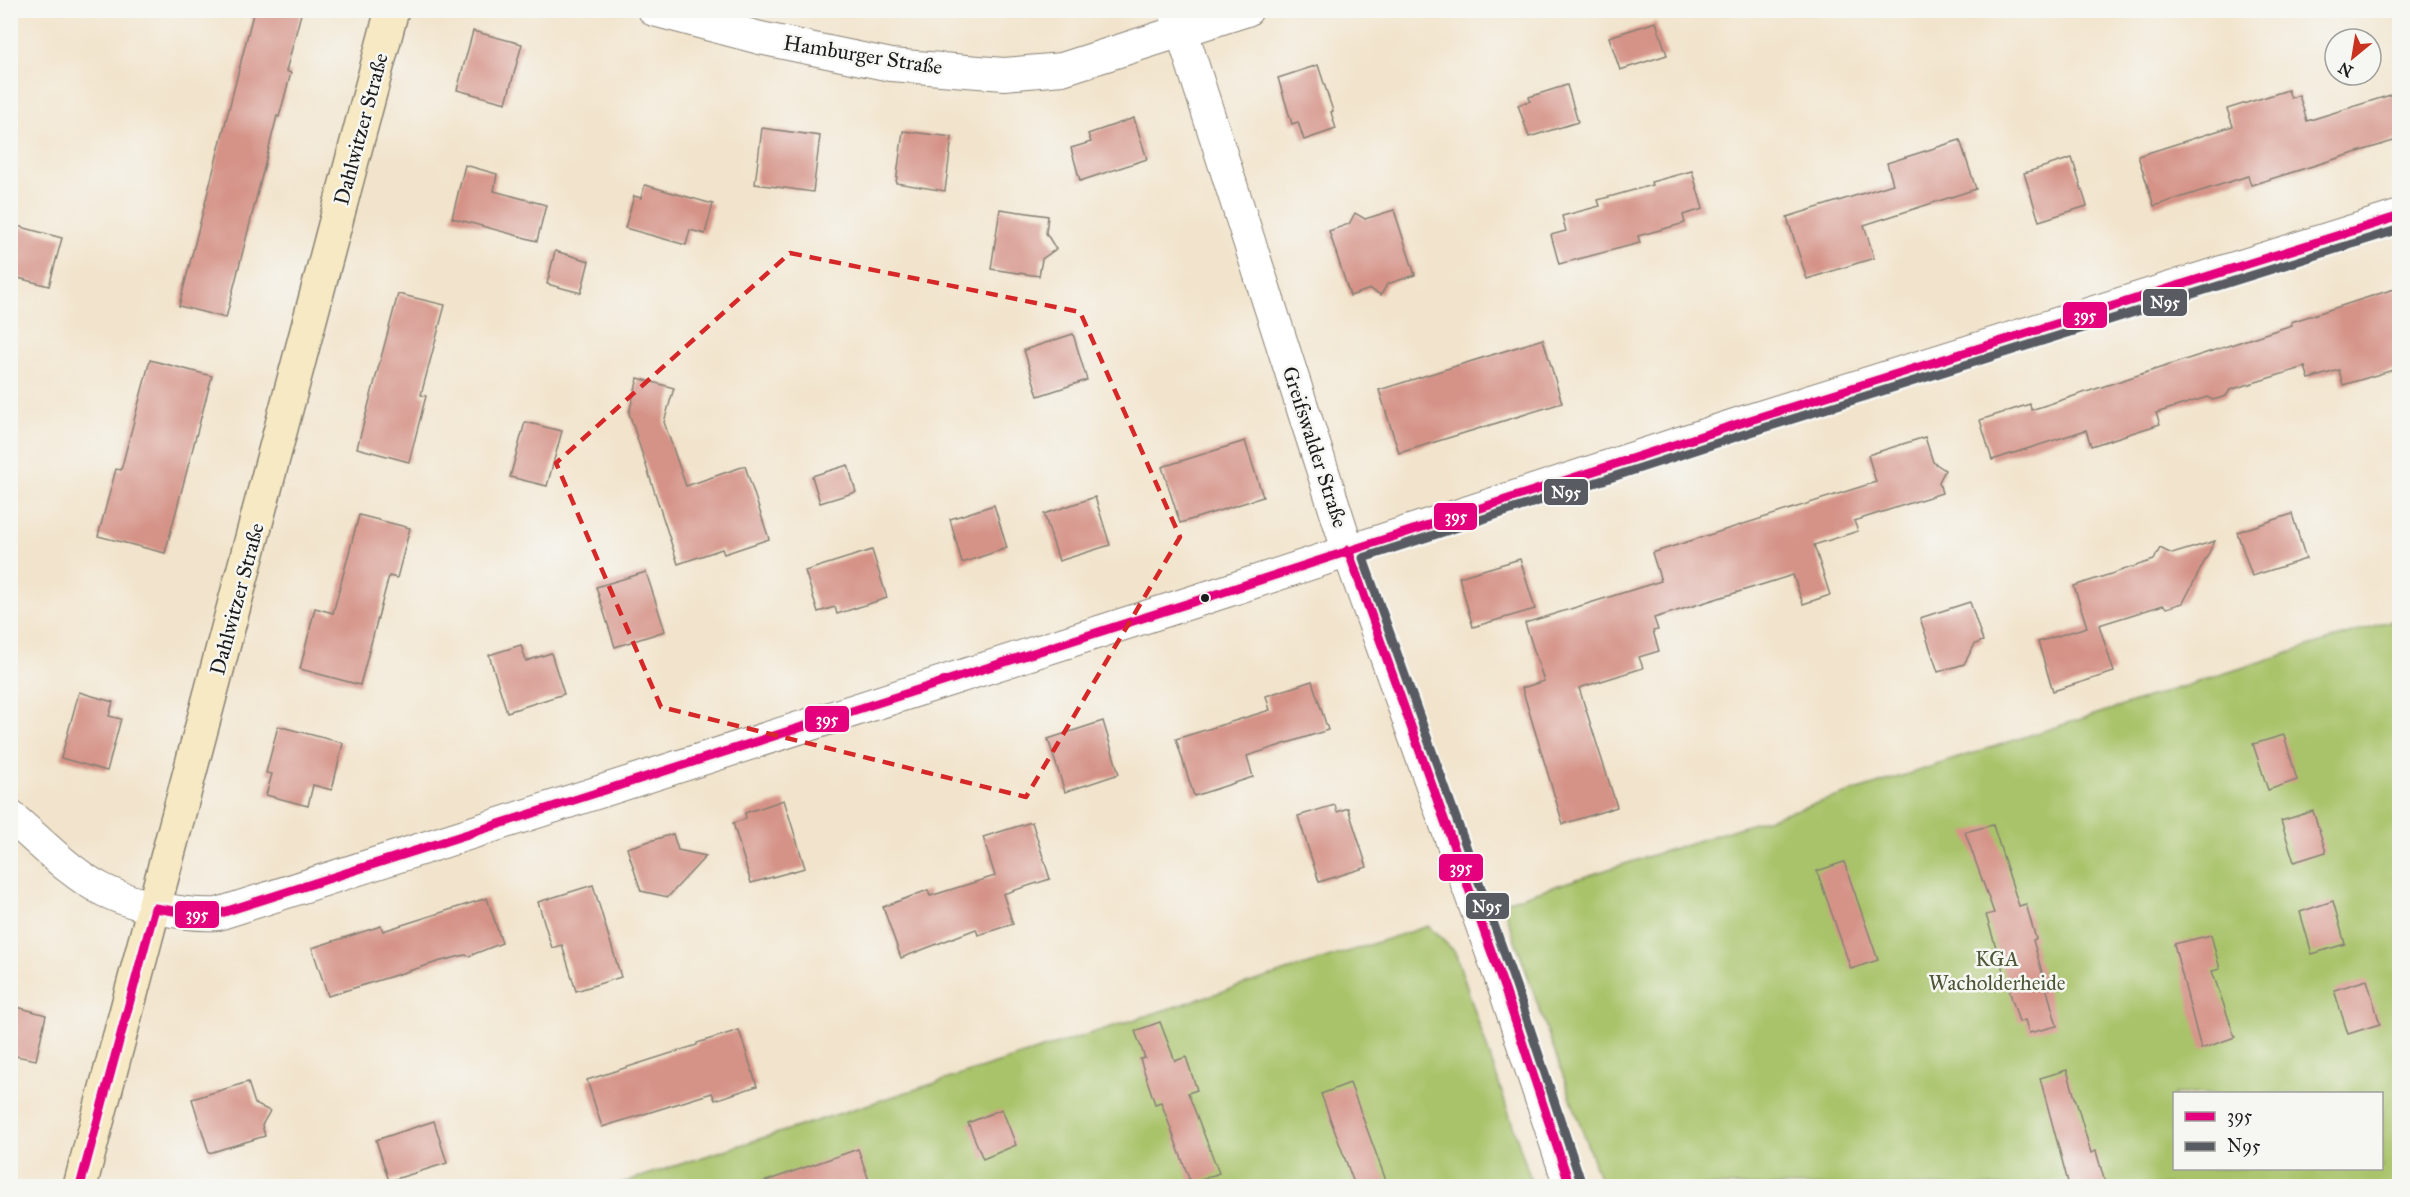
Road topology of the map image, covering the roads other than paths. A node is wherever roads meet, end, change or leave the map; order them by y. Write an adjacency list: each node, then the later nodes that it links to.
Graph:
1 (392, 10): 8 (main road, Dahlwitzer Straße)
2 (654, 10): 4 (street, Hamburger Straße)
3 (1247, 10): 4 (street, Hamburger Straße)
4 (1178, 21): 6 (street, Greifswalder Straße)
5 (2400, 216): 6 (street)
6 (1348, 550): 8 (street); 10 (street, Greifswalder Straße)
7 (10, 816): 8 (street)
8 (155, 908): 9 (main road, Dahlwitzer Straße)
9 (80, 1186)
10 (1570, 1186)

